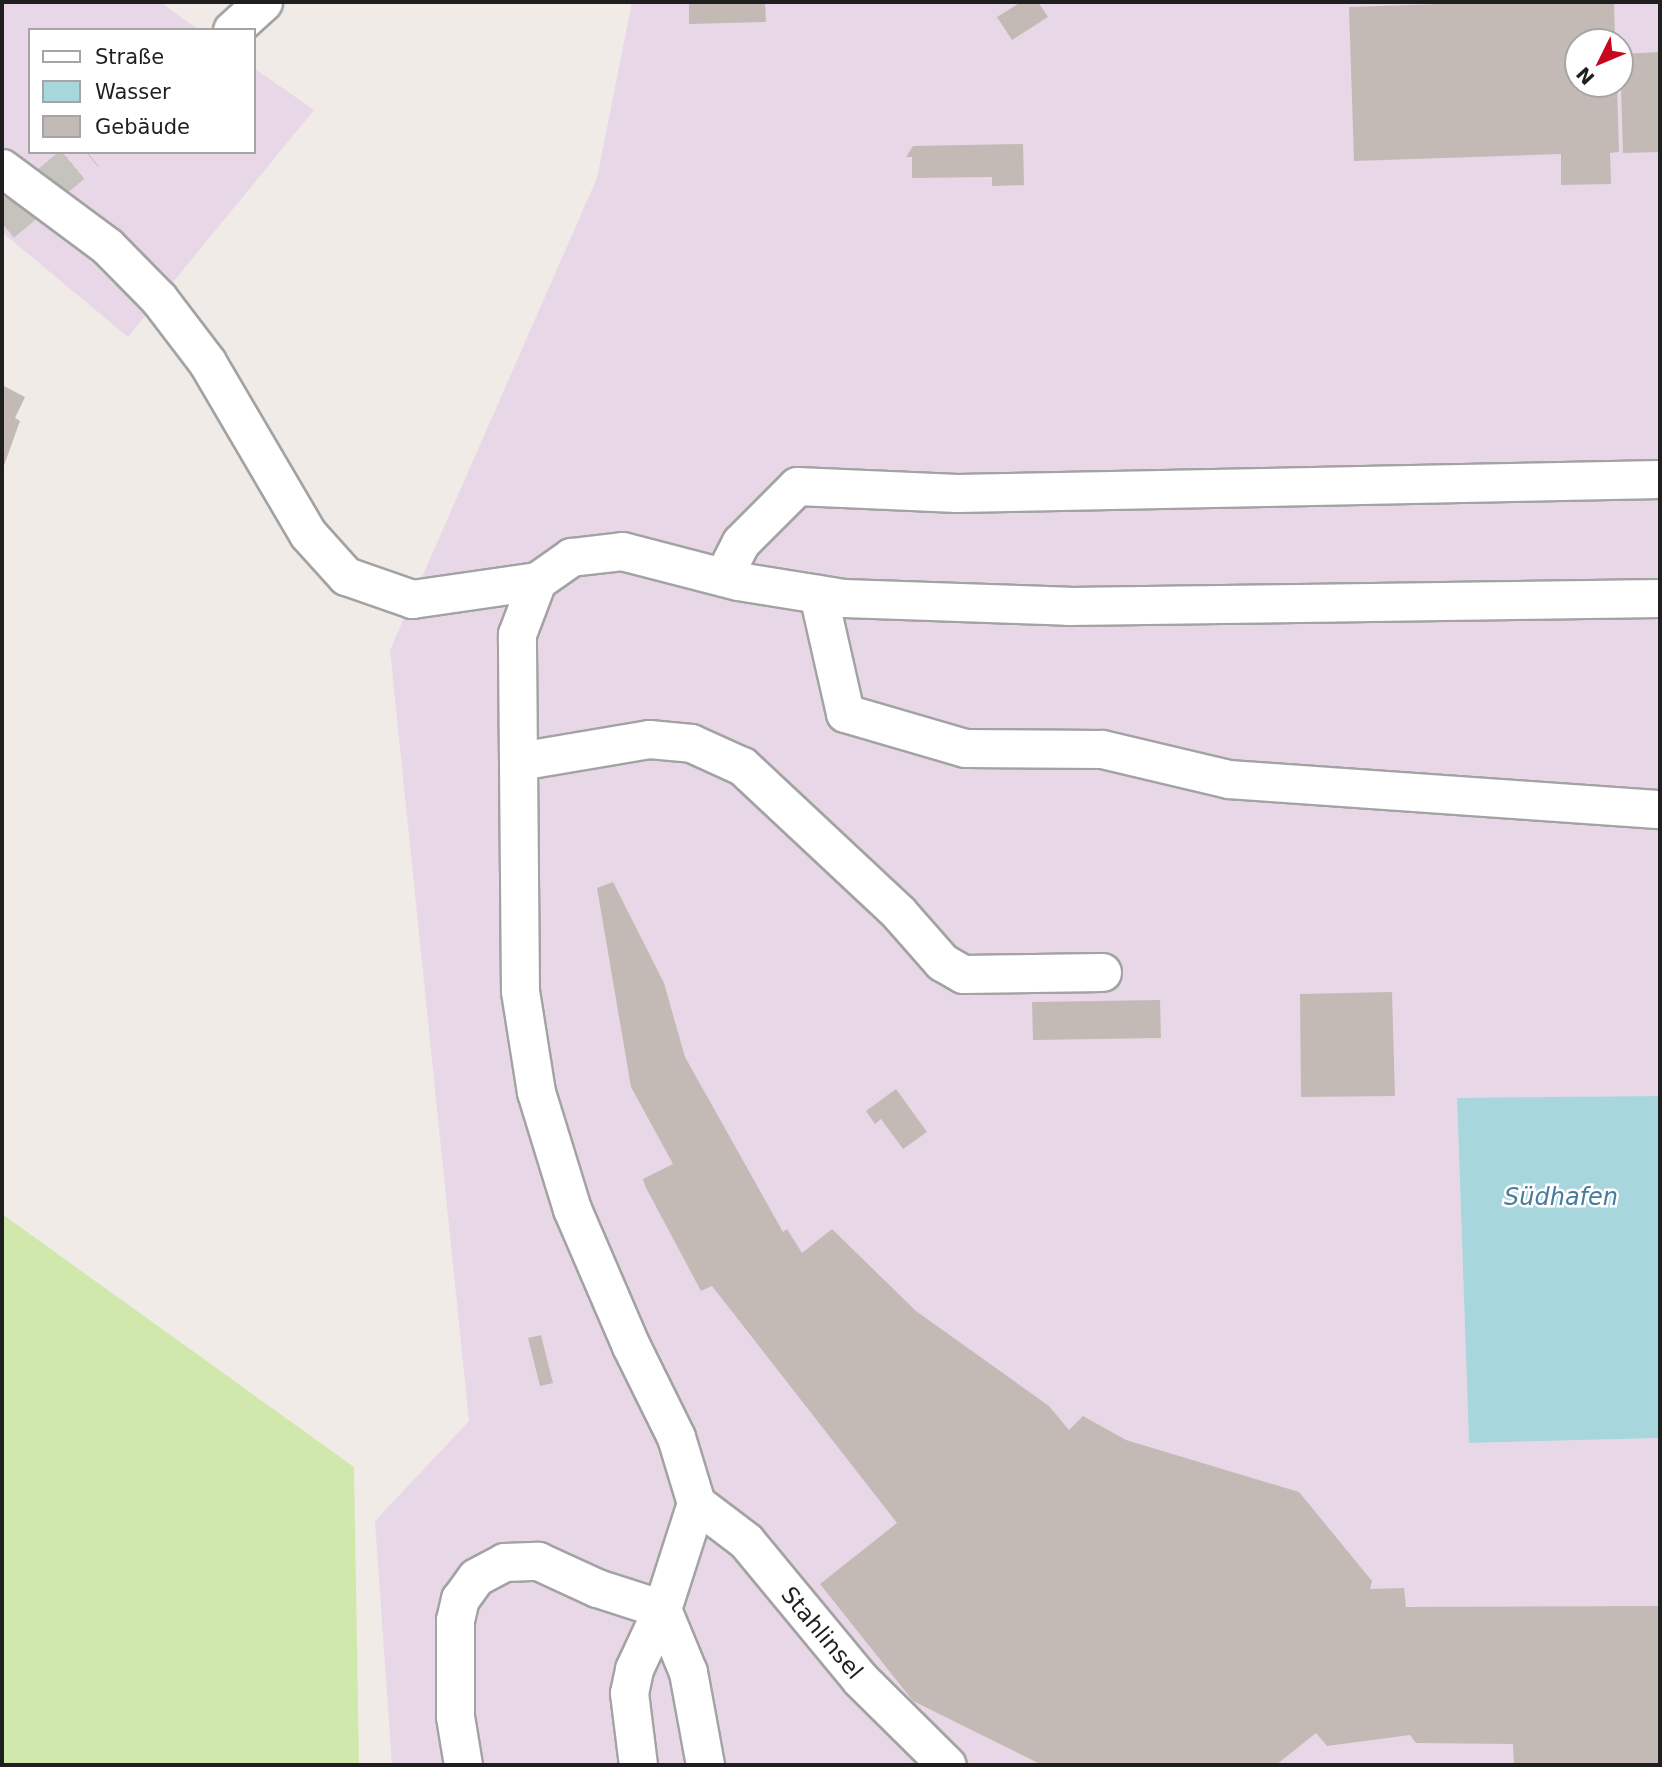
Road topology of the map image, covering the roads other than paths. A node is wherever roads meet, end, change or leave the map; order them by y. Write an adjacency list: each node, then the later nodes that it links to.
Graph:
1 (263, 2): 2 (street)
2 (234, 28)
3 (2, 168): 6 (street)
4 (1660, 479): 5 (street)
5 (723, 577): 6 (street); 7 (street)
6 (537, 581): 9 (street)
7 (818, 594): 8 (street); 10 (street)
8 (1660, 598)
9 (519, 761): 11 (street); 12 (street)
10 (1660, 808)
11 (1102, 972)
12 (696, 1503): 13 (street); 17 (street, Stahlinsel)
13 (662, 1609): 14 (street); 15 (street); 16 (street)
14 (463, 1765)
15 (638, 1765)
16 (705, 1765)
17 (947, 1765)

